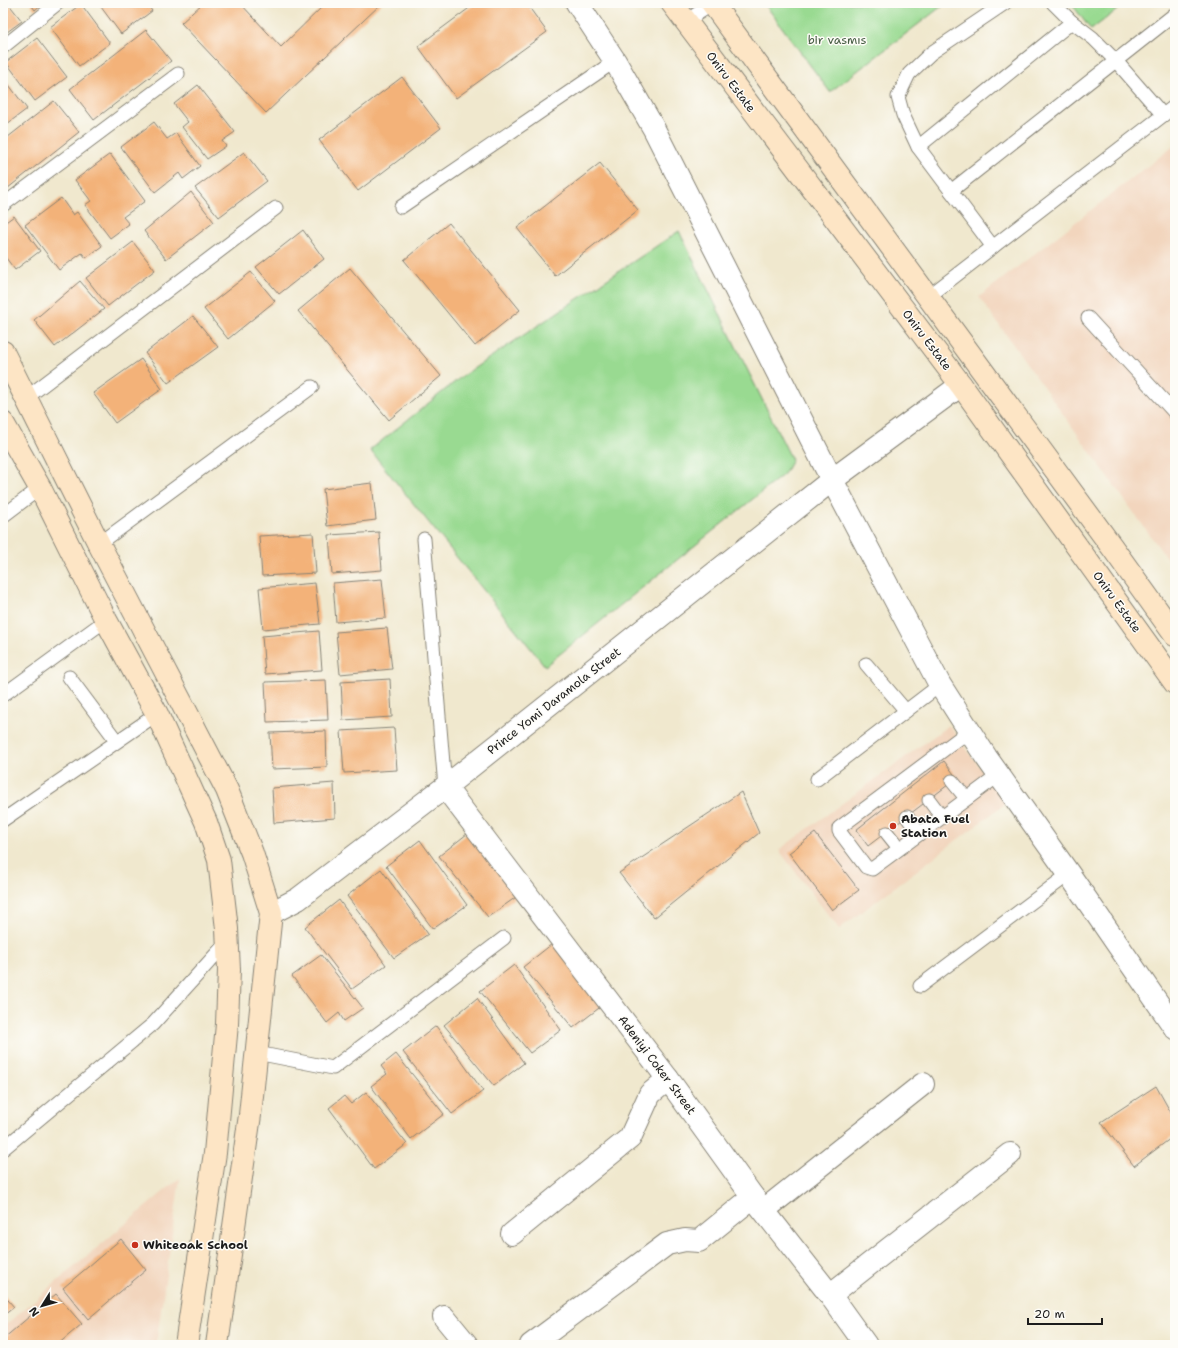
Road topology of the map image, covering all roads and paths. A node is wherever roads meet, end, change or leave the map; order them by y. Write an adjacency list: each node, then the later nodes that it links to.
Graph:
1 (58, 3): 10 (lane)
2 (577, 3): 11 (street)
3 (672, 3): 8 (street, Oniru Estate)
4 (713, 3): 8 (lane); 22 (street)
5 (1005, 3): 16 (lane)
6 (1053, 3): 9 (lane)
7 (1175, 14): 12 (lane)
8 (686, 22): 25 (street, Oniru Estate)
9 (1072, 22): 12 (lane); 16 (lane)
10 (3, 47)
11 (615, 61): 19 (lane); 32 (street)
12 (1116, 61): 15 (lane); 17 (lane)
13 (178, 74): 18 (lane)
14 (1175, 106): 15 (lane)
15 (1163, 115): 21 (lane)
16 (918, 147): 17 (lane)
17 (951, 191): 21 (lane)
18 (3, 205)
19 (400, 207)
20 (276, 208): 28 (lane)
21 (993, 247): 22 (lane)
22 (928, 297): 27 (street)
23 (1088, 318): 30 (lane)
24 (3, 352): 28 (street)
25 (961, 385): 29 (street, Oniru Estate); 32 (street, Prince Yomi Daramola Street)
26 (312, 387): 36 (lane)
27 (1000, 395): 29 (lane); 38 (street)
28 (26, 398): 36 (street)
29 (979, 409): 41 (street, Oniru Estate)
30 (1175, 413)
31 (3, 423): 33 (street)
32 (832, 480): 42 (street); 51 (street, Prince Yomi Daramola Street)
33 (40, 488): 34 (lane); 37 (street)
34 (3, 516)
35 (424, 539): 51 (lane)
36 (99, 544): 61 (street)
37 (106, 620): 43 (lane); 45 (street)
38 (1175, 635)
39 (866, 664): 44 (lane)
40 (70, 677): 47 (lane)
41 (1175, 683)
42 (940, 685): 44 (lane); 46 (street)
43 (3, 695)
44 (906, 711): 49 (lane)
45 (157, 714): 47 (lane); 63 (street)
46 (969, 731): 48 (street); 59 (lane)
47 (116, 740): 56 (lane)
48 (999, 775): 52 (lane); 60 (street)
49 (817, 779)
50 (952, 781): 52 (lane)
51 (445, 787): 61 (street, Prince Yomi Daramola Street); 67 (street, Adeniyi Coker Street)
52 (966, 798): 54 (lane)
53 (929, 800): 54 (lane)
54 (941, 816): 58 (lane)
55 (907, 817): 58 (lane)
56 (3, 820)
57 (887, 833): 59 (lane)
58 (919, 833): 59 (lane)
59 (899, 848)
60 (1069, 874): 64 (lane); 65 (street)
61 (271, 913): 66 (street)
62 (504, 938): 66 (lane)
63 (227, 942): 69 (lane); 75 (street)
64 (920, 986)
65 (1175, 1028)
66 (257, 1053): 76 (street)
67 (668, 1079): 71 (street, Adeniyi Coker Street); 72 (street)
68 (923, 1084): 71 (street)
69 (3, 1149)
70 (1010, 1154): 73 (street)
71 (758, 1204): 73 (street, Adeniyi Coker Street); 78 (street)
72 (512, 1234)
73 (830, 1294): 79 (street, Adeniyi Coker Street)
74 (444, 1317): 77 (street)
75 (186, 1345)
76 (217, 1345)
77 (467, 1345)
78 (531, 1345)
79 (866, 1345)

